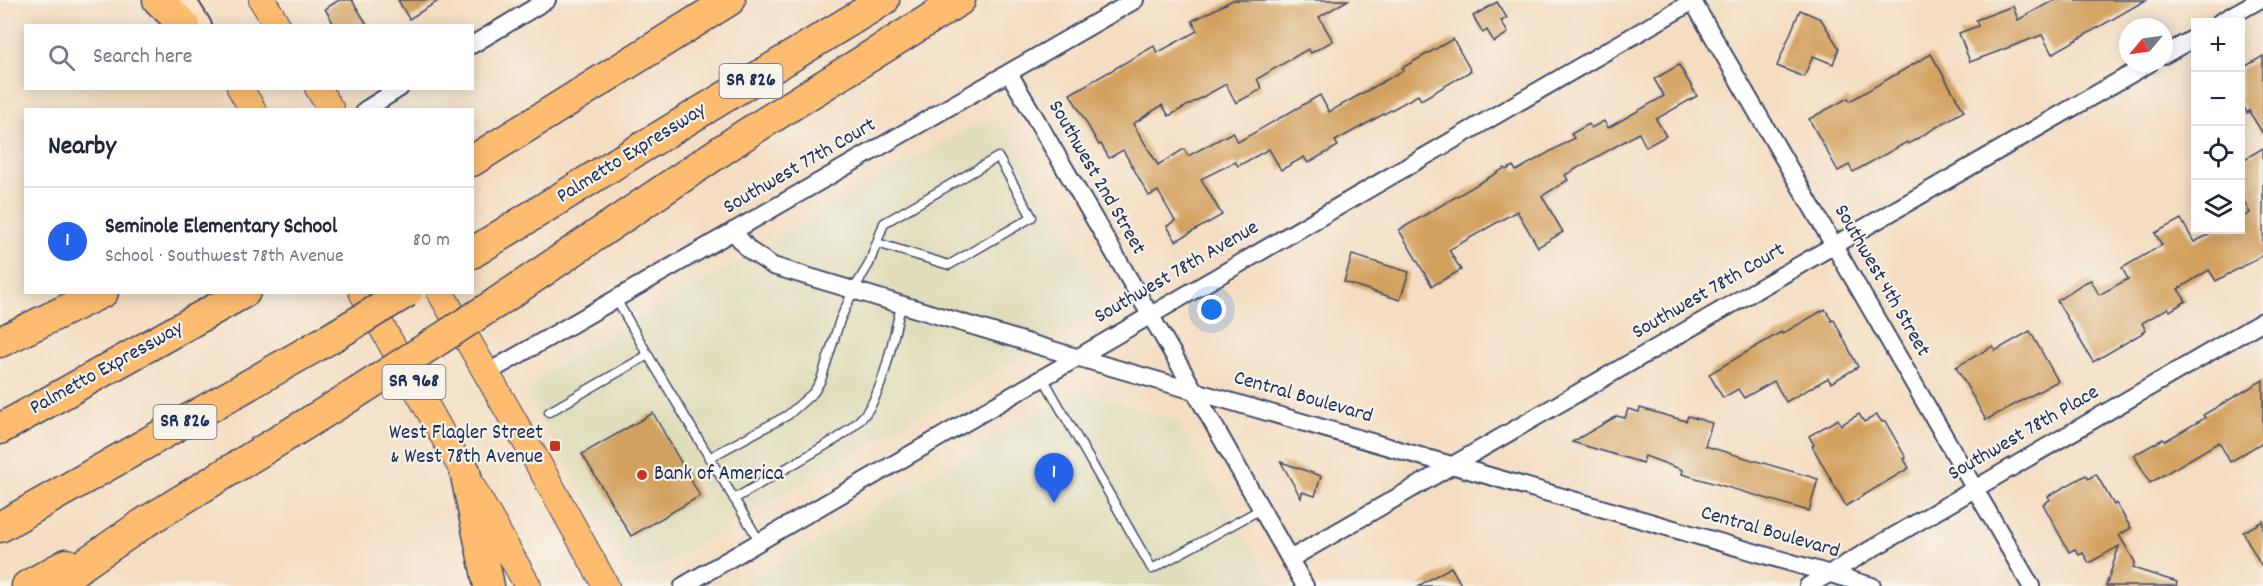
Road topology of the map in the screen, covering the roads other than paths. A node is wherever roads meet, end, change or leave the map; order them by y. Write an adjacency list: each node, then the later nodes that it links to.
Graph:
1 (158, 0): 12 (highway)
2 (184, 0): 13 (main road)
3 (262, 0): 14 (main road)
4 (547, 0): 16 (street)
5 (730, 0): 26 (highway)
6 (884, 0): 32 (highway, Palmetto Expressway / SR 826)
7 (960, 0): 59 (highway, bridge)
8 (1135, 0): 19 (street, Southwest 77th Court)
9 (1693, 0): 31 (street, Southwest 4th Street); 42 (street, Southwest 78th Avenue)
10 (2259, 0): 11 (street)
11 (2227, 18)
12 (183, 24)
13 (199, 24)
14 (277, 24)
15 (2191, 40): 17 (street)
16 (474, 44)
17 (2173, 50)
18 (2134, 72): 31 (street, Southwest 78th Court)
19 (1009, 73): 29 (street, Southwest 77th Court); 42 (street, Southwest 2nd Street)
20 (241, 90): 23 (main road)
21 (319, 90): 24 (main road)
22 (397, 90): 25 (street)
23 (252, 108)
24 (330, 108)
25 (368, 108)
26 (503, 143): 27 (highway); 28 (highway)
27 (474, 147)
28 (474, 160)
29 (733, 231): 33 (street, Central Boulevard); 40 (street, Southwest 77th Court)
30 (877, 243): 30 (lane); 33 (lane)
31 (1834, 246): 54 (street, Southwest 78th Court); 56 (street, Southwest 4th Street)
32 (474, 252)
33 (854, 289): 41 (street, Central Boulevard); 53 (lane)
34 (98, 294): 44 (highway)
35 (100, 294): 45 (highway)
36 (241, 294): 52 (highway, Palmetto Expressway)
37 (363, 294): 55 (main road, SR 968)
38 (404, 294): 60 (highway, SR 826, bridge)
39 (441, 294): 48 (main road)
40 (616, 299): 46 (lane); 48 (street, Southwest 77th Court)
41 (902, 303): 47 (street, Central Boulevard); 57 (lane)
42 (1150, 315): 47 (street, Southwest 78th Avenue); 50 (street, Southwest 2nd Street)
43 (2263, 321): 56 (street, Southwest 78th Place)
44 (0, 322)
45 (0, 342)
46 (648, 355): 51 (lane); 53 (lane)
47 (1076, 357): 49 (street, Southwest 78th Avenue); 50 (street, Central Boulevard)
48 (487, 373): 68 (main road)
49 (1042, 376): 58 (lane); 61 (street, Southwest 78th Avenue)
50 (1194, 390): 54 (street, Central Boulevard); 58 (street, Southwest 2nd Street)
51 (549, 412)
52 (0, 429)
53 (709, 459): 57 (lane)
54 (1455, 465): 62 (street, Southwest 78th Court); 63 (street, Central Boulevard)
55 (465, 471): 66 (highway); 67 (main road, SR 968)
56 (1976, 488): 63 (street, Southwest 78th Place); 73 (street, Southwest 4th Street)
57 (734, 499): 61 (lane)
58 (1261, 509): 62 (street, Southwest 2nd Street)
59 (144, 523): 64 (highway); 65 (highway)
60 (0, 527)
61 (760, 543): 69 (street, Southwest 78th Avenue)
62 (1290, 559): 70 (street, Southwest 2nd Street)
63 (1829, 574): 71 (street, Southwest 78th Place); 72 (street, Central Boulevard)
64 (27, 586)
65 (52, 586)
66 (489, 586)
67 (528, 586)
68 (606, 586)
69 (683, 586)
70 (1305, 586)
71 (1808, 586)
72 (1872, 586)
73 (2031, 586)

